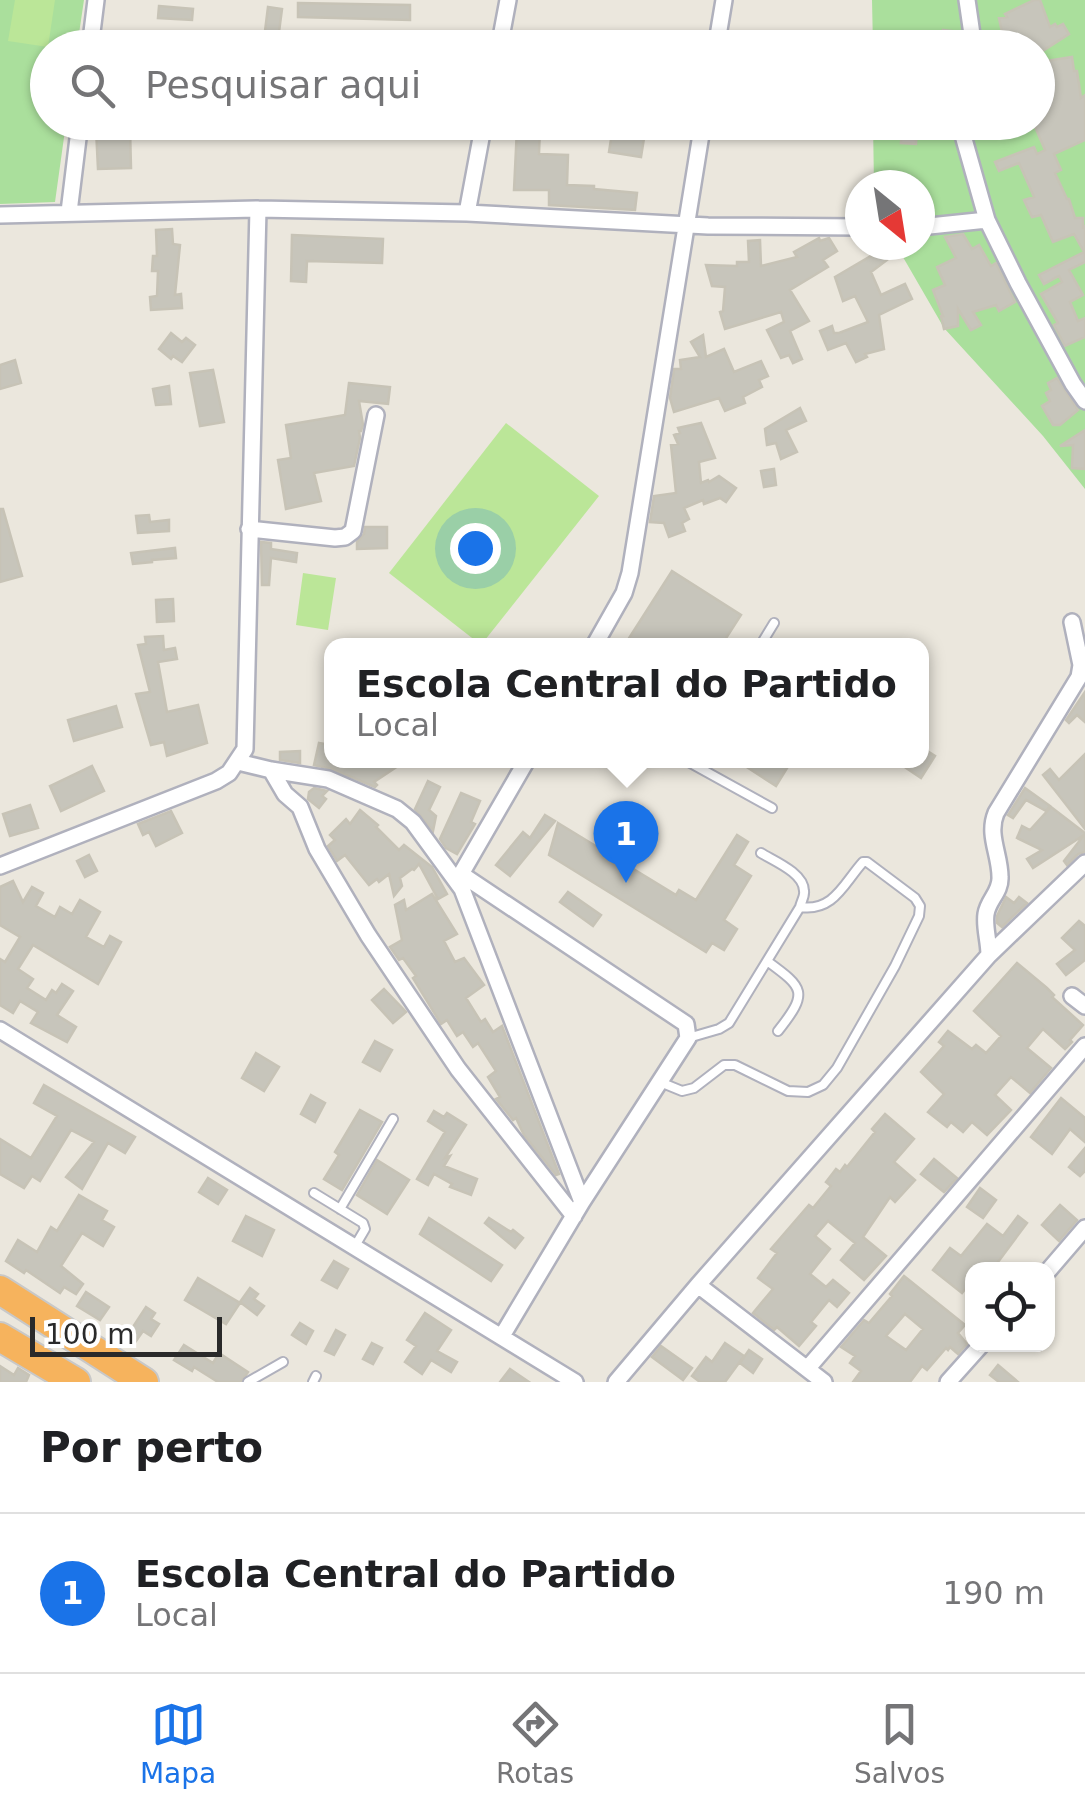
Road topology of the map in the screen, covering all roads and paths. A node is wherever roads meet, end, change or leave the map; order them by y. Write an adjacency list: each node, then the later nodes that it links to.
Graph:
1 (96, 0): 5 (street)
2 (508, 0): 6 (street)
3 (724, 0): 7 (street)
4 (967, 0): 8 (street)
5 (92, 30)
6 (502, 30)
7 (719, 30)
8 (971, 30)
9 (78, 140): 14 (street)
10 (481, 140): 16 (street)
11 (700, 140): 18 (street)
12 (965, 140): 17 (street)
13 (258, 208): 14 (street); 16 (street); 23 (street)
14 (69, 212): 15 (street)
15 (0, 214)
16 (467, 214): 18 (street)
17 (988, 220): 19 (street); 21 (street)
18 (686, 224): 20 (street); 26 (street)
19 (935, 226)
20 (845, 227)
21 (1085, 401)
22 (376, 415): 23 (street)
23 (249, 528): 29 (street)
24 (1072, 622): 28 (street)
25 (774, 623): 27 (lane)
26 (599, 638)
27 (765, 638)
28 (1083, 667): 39 (street)
29 (238, 762): 32 (street); 36 (street)
30 (523, 768): 37 (street)
31 (700, 768): 33 (lane)
32 (272, 770): 37 (street); 49 (street)
33 (772, 808)
34 (761, 853): 38 (lane)
35 (1085, 863): 39 (street)
36 (0, 866)
37 (461, 882): 43 (street); 49 (street)
38 (800, 907): 40 (lane); 45 (lane)
39 (990, 955): 53 (street)
40 (767, 961): 42 (lane); 43 (lane)
41 (0, 1030): 51 (street)
42 (778, 1030)
43 (688, 1038): 45 (street)
44 (1085, 1046): 59 (street)
45 (660, 1082): 49 (street)
46 (394, 1120): 48 (lane)
47 (314, 1192): 48 (lane)
48 (340, 1208): 51 (lane)
49 (578, 1209): 55 (street)
50 (1085, 1228): 52 (street)
51 (355, 1246): 55 (street)
52 (1055, 1263)
53 (698, 1285): 59 (street); 64 (street)
54 (3, 1298): 61 (highway)
55 (502, 1336): 63 (street)
56 (0, 1337): 60 (highway)
57 (975, 1352): 66 (street)
58 (282, 1362): 62 (lane)
59 (808, 1369): 65 (street)
60 (76, 1382)
61 (144, 1382)
62 (248, 1382)
63 (575, 1382)
64 (616, 1382)
65 (824, 1382)
66 (948, 1382)

